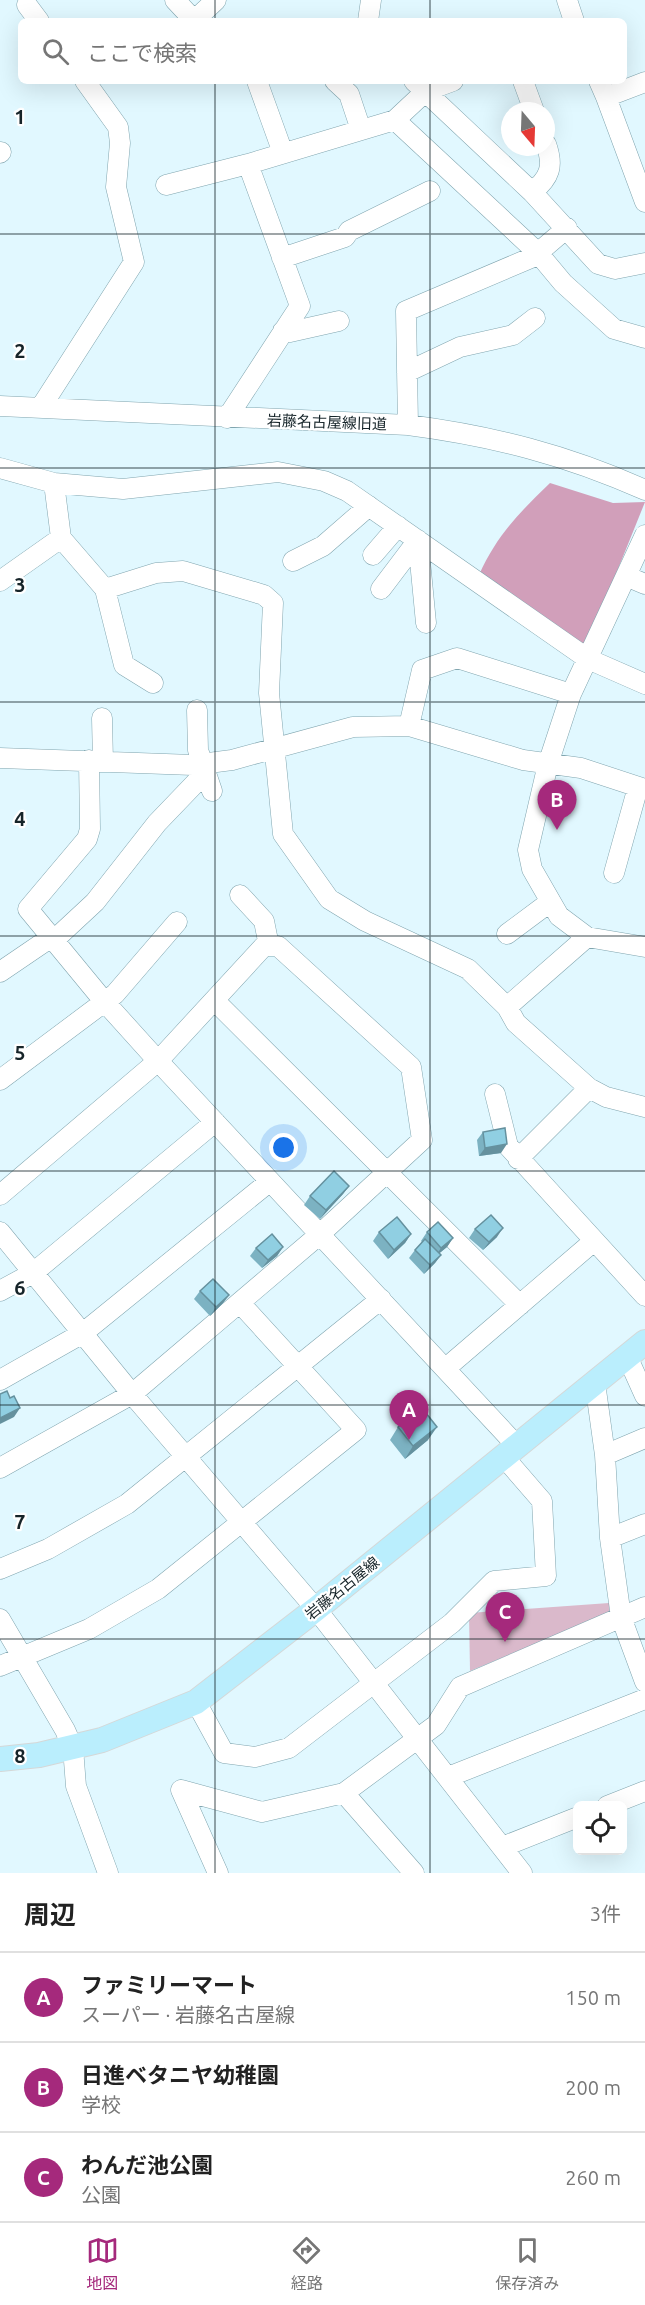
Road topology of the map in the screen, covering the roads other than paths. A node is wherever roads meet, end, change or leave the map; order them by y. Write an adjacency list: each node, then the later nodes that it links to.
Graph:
1 (175, 0): 2 (street)
2 (216, 0)
3 (371, 0): 7 (street)
4 (567, 0): 8 (street)
5 (27, 5): 6 (street)
6 (37, 18)
7 (368, 18)
8 (573, 18)
9 (645, 82): 15 (street)
10 (87, 84): 36 (street)
11 (255, 84): 19 (street)
12 (338, 84): 18 (street)
13 (524, 84): 16 (street)
14 (420, 86): 17 (street); 24 (street)
15 (603, 89): 25 (street)
16 (531, 102)
17 (395, 120): 18 (street); 27 (street)
18 (361, 130): 19 (street)
19 (283, 153): 21 (street)
20 (549, 156): 24 (street)
21 (248, 164): 22 (street); 28 (street)
22 (166, 185)
23 (430, 191): 28 (street)
24 (532, 192): 26 (street)
25 (645, 202)
26 (567, 228): 27 (street); 29 (street)
27 (538, 253): 33 (street); 34 (street)
28 (282, 258): 32 (street)
29 (645, 263)
30 (535, 318): 34 (street)
31 (339, 321): 32 (street)
32 (284, 331): 37 (street)
33 (645, 338)
34 (407, 372): 38 (street)
35 (0, 406): 36 (street, 岩藤名古屋線旧道)
36 (41, 406): 37 (street, 岩藤名古屋線旧道)
37 (228, 418): 38 (street, 岩藤名古屋線旧道)
38 (408, 425): 41 (street, 岩藤名古屋線旧道)
39 (0, 468): 40 (street)
40 (54, 483): 42 (street); 45 (street)
41 (645, 490)
42 (369, 506): 43 (street); 48 (street)
43 (398, 526): 46 (street); 47 (street)
44 (645, 535): 49 (street)
45 (61, 538): 50 (street); 53 (street)
46 (418, 542): 52 (street); 54 (street); 55 (street)
47 (373, 555)
48 (293, 561)
49 (626, 576): 51 (street); 55 (street)
50 (0, 580)
51 (645, 584)
52 (381, 589)
53 (105, 590): 56 (street); 62 (street)
54 (426, 623)
55 (588, 658): 57 (street); 58 (street)
56 (153, 683)
57 (645, 684)
58 (571, 694): 61 (street); 65 (street)
59 (193, 706): 66 (street)
60 (102, 718): 64 (street)
61 (409, 726): 62 (street); 65 (street)
62 (274, 749): 66 (street); 80 (street)
63 (0, 758): 64 (street)
64 (96, 761): 66 (street); 74 (street)
65 (548, 764): 67 (street); 70 (street)
66 (202, 773): 74 (street)
67 (641, 788): 68 (street)
68 (614, 873)
69 (240, 895): 75 (street)
70 (550, 902): 72 (street); 73 (street)
71 (177, 922): 78 (street)
72 (507, 934)
73 (587, 937): 76 (street); 80 (street)
74 (51, 939): 77 (street); 78 (street)
75 (269, 946): 79 (street); 88 (street)
76 (645, 947)
77 (0, 972)
78 (103, 1000): 81 (street); 82 (street)
79 (215, 1001): 81 (street); 88 (street)
80 (507, 1007): 83 (street)
81 (158, 1061): 86 (street); 90 (street)
82 (0, 1080)
83 (589, 1088): 85 (street); 87 (street)
84 (495, 1094): 87 (street)
85 (645, 1107)
86 (215, 1122): 89 (street); 94 (street)
87 (518, 1159): 93 (street)
88 (387, 1172): 92 (street); 99 (street)
89 (269, 1182): 92 (street); 100 (street)
90 (0, 1195)
91 (0, 1232): 94 (street)
92 (319, 1236): 97 (street); 98 (street)
93 (594, 1241): 96 (street); 99 (street)
94 (33, 1273): 95 (street); 100 (street)
95 (0, 1291)
96 (645, 1296)
97 (381, 1299): 102 (street); 103 (street)
98 (240, 1303): 102 (street); 106 (street)
99 (520, 1305): 103 (street)
100 (83, 1333): 104 (street); 106 (street)
101 (636, 1349): 105 (main road, 岩藤名古屋線); 107 (street)
102 (296, 1365): 111 (street); 113 (street)
103 (446, 1368): 109 (street)
104 (0, 1380)
105 (595, 1383): 109 (main road, 岩藤名古屋線); 110 (street)
106 (132, 1394): 111 (street); 112 (street)
107 (645, 1396)
108 (645, 1438): 110 (street)
109 (510, 1451): 118 (main road, 岩藤名古屋線); 124 (street)
110 (605, 1455): 115 (street)
111 (188, 1457): 113 (street); 116 (street)
112 (0, 1468)
113 (241, 1522): 118 (street); 121 (street)
114 (645, 1524): 115 (street)
115 (610, 1538): 119 (street)
116 (0, 1569)
117 (645, 1607): 119 (street)
118 (316, 1609): 124 (street); 126 (main road, 岩藤名古屋線)
119 (621, 1617): 123 (street); 127 (street)
120 (0, 1619): 121 (street)
121 (22, 1658): 122 (street); 128 (street)
122 (0, 1666)
123 (645, 1682)
124 (375, 1684): 126 (street); 127 (street)
125 (645, 1699): 130 (street)
126 (196, 1702): 128 (main road, 岩藤名古屋線)
127 (416, 1737): 130 (street); 132 (street)
128 (73, 1748): 129 (main road, 岩藤名古屋線); 136 (street)
129 (0, 1759)
130 (448, 1777): 135 (street)
131 (645, 1791): 133 (street)
132 (344, 1793): 137 (street); 138 (street)
133 (620, 1801)
134 (573, 1819): 135 (street)
135 (502, 1847): 139 (street)
136 (108, 1873)
137 (218, 1873)
138 (414, 1873)
139 (522, 1873)

